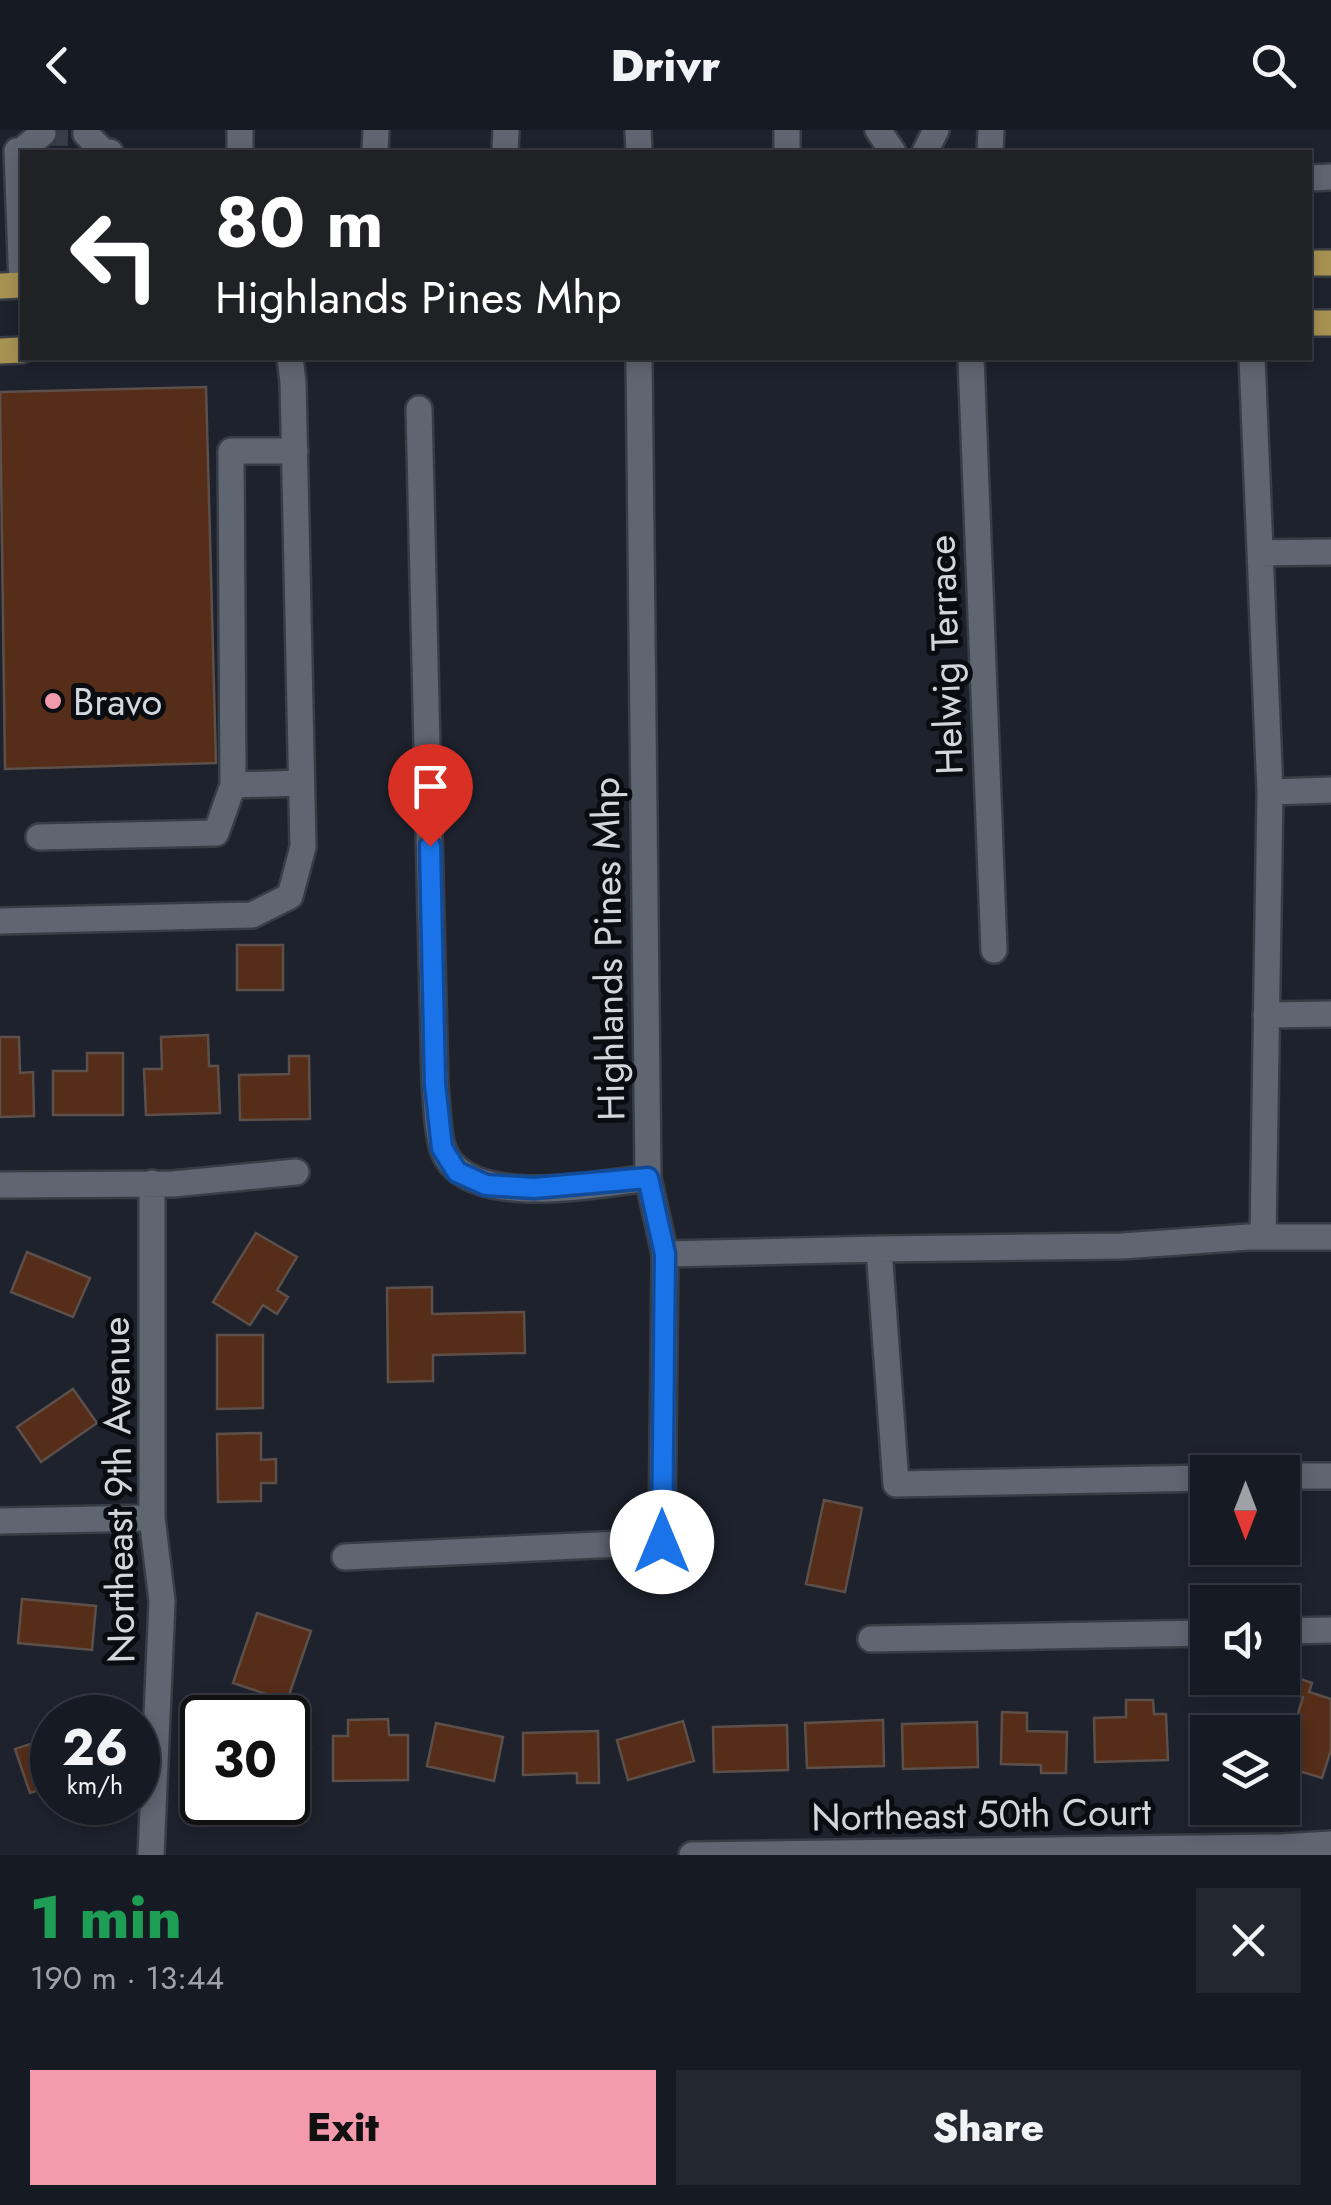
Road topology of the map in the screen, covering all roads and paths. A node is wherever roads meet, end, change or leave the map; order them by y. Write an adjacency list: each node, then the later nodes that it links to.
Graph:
1 (43, 133): 2 (street)
2 (24, 150)
3 (20, 152): 4 (street)
4 (20, 232)
5 (290, 360): 10 (street)
6 (639, 360): 23 (street, Highlands Pines Mhp)
7 (971, 360): 19 (street, Helwig Terrace)
8 (1252, 360): 12 (street)
9 (419, 408): 23 (street)
10 (295, 452): 13 (street); 14 (street)
11 (1331, 552): 12 (street)
12 (1262, 554): 16 (street)
13 (302, 784): 14 (street); 18 (street)
14 (233, 786): 17 (street)
15 (1331, 790): 16 (street)
16 (1270, 792): 21 (street)
17 (39, 837)
18 (0, 920)
19 (994, 950)
20 (1331, 1014): 21 (street)
21 (1266, 1015): 26 (street)
22 (296, 1172): 24 (street)
23 (648, 1178): 29 (street)
24 (152, 1183): 25 (street); 33 (street, Northeast 9th Avenue)
25 (0, 1185)
26 (1263, 1237): 27 (street); 28 (street)
27 (1331, 1237)
28 (879, 1249): 29 (street); 32 (street)
29 (665, 1254): 35 (street)
30 (1300, 1476): 31 (street)
31 (1331, 1476)
32 (1190, 1478)
33 (152, 1518): 34 (street); 42 (street, Northeast 9th Avenue)
34 (0, 1520)
35 (345, 1557)
36 (1331, 1630): 37 (street)
37 (1300, 1631)
38 (1190, 1632): 39 (street)
39 (871, 1639)
40 (1331, 1844): 41 (street, Northeast 50th Court)
41 (1281, 1851): 43 (street, Northeast 50th Court)
42 (151, 1855)
43 (692, 1855)

